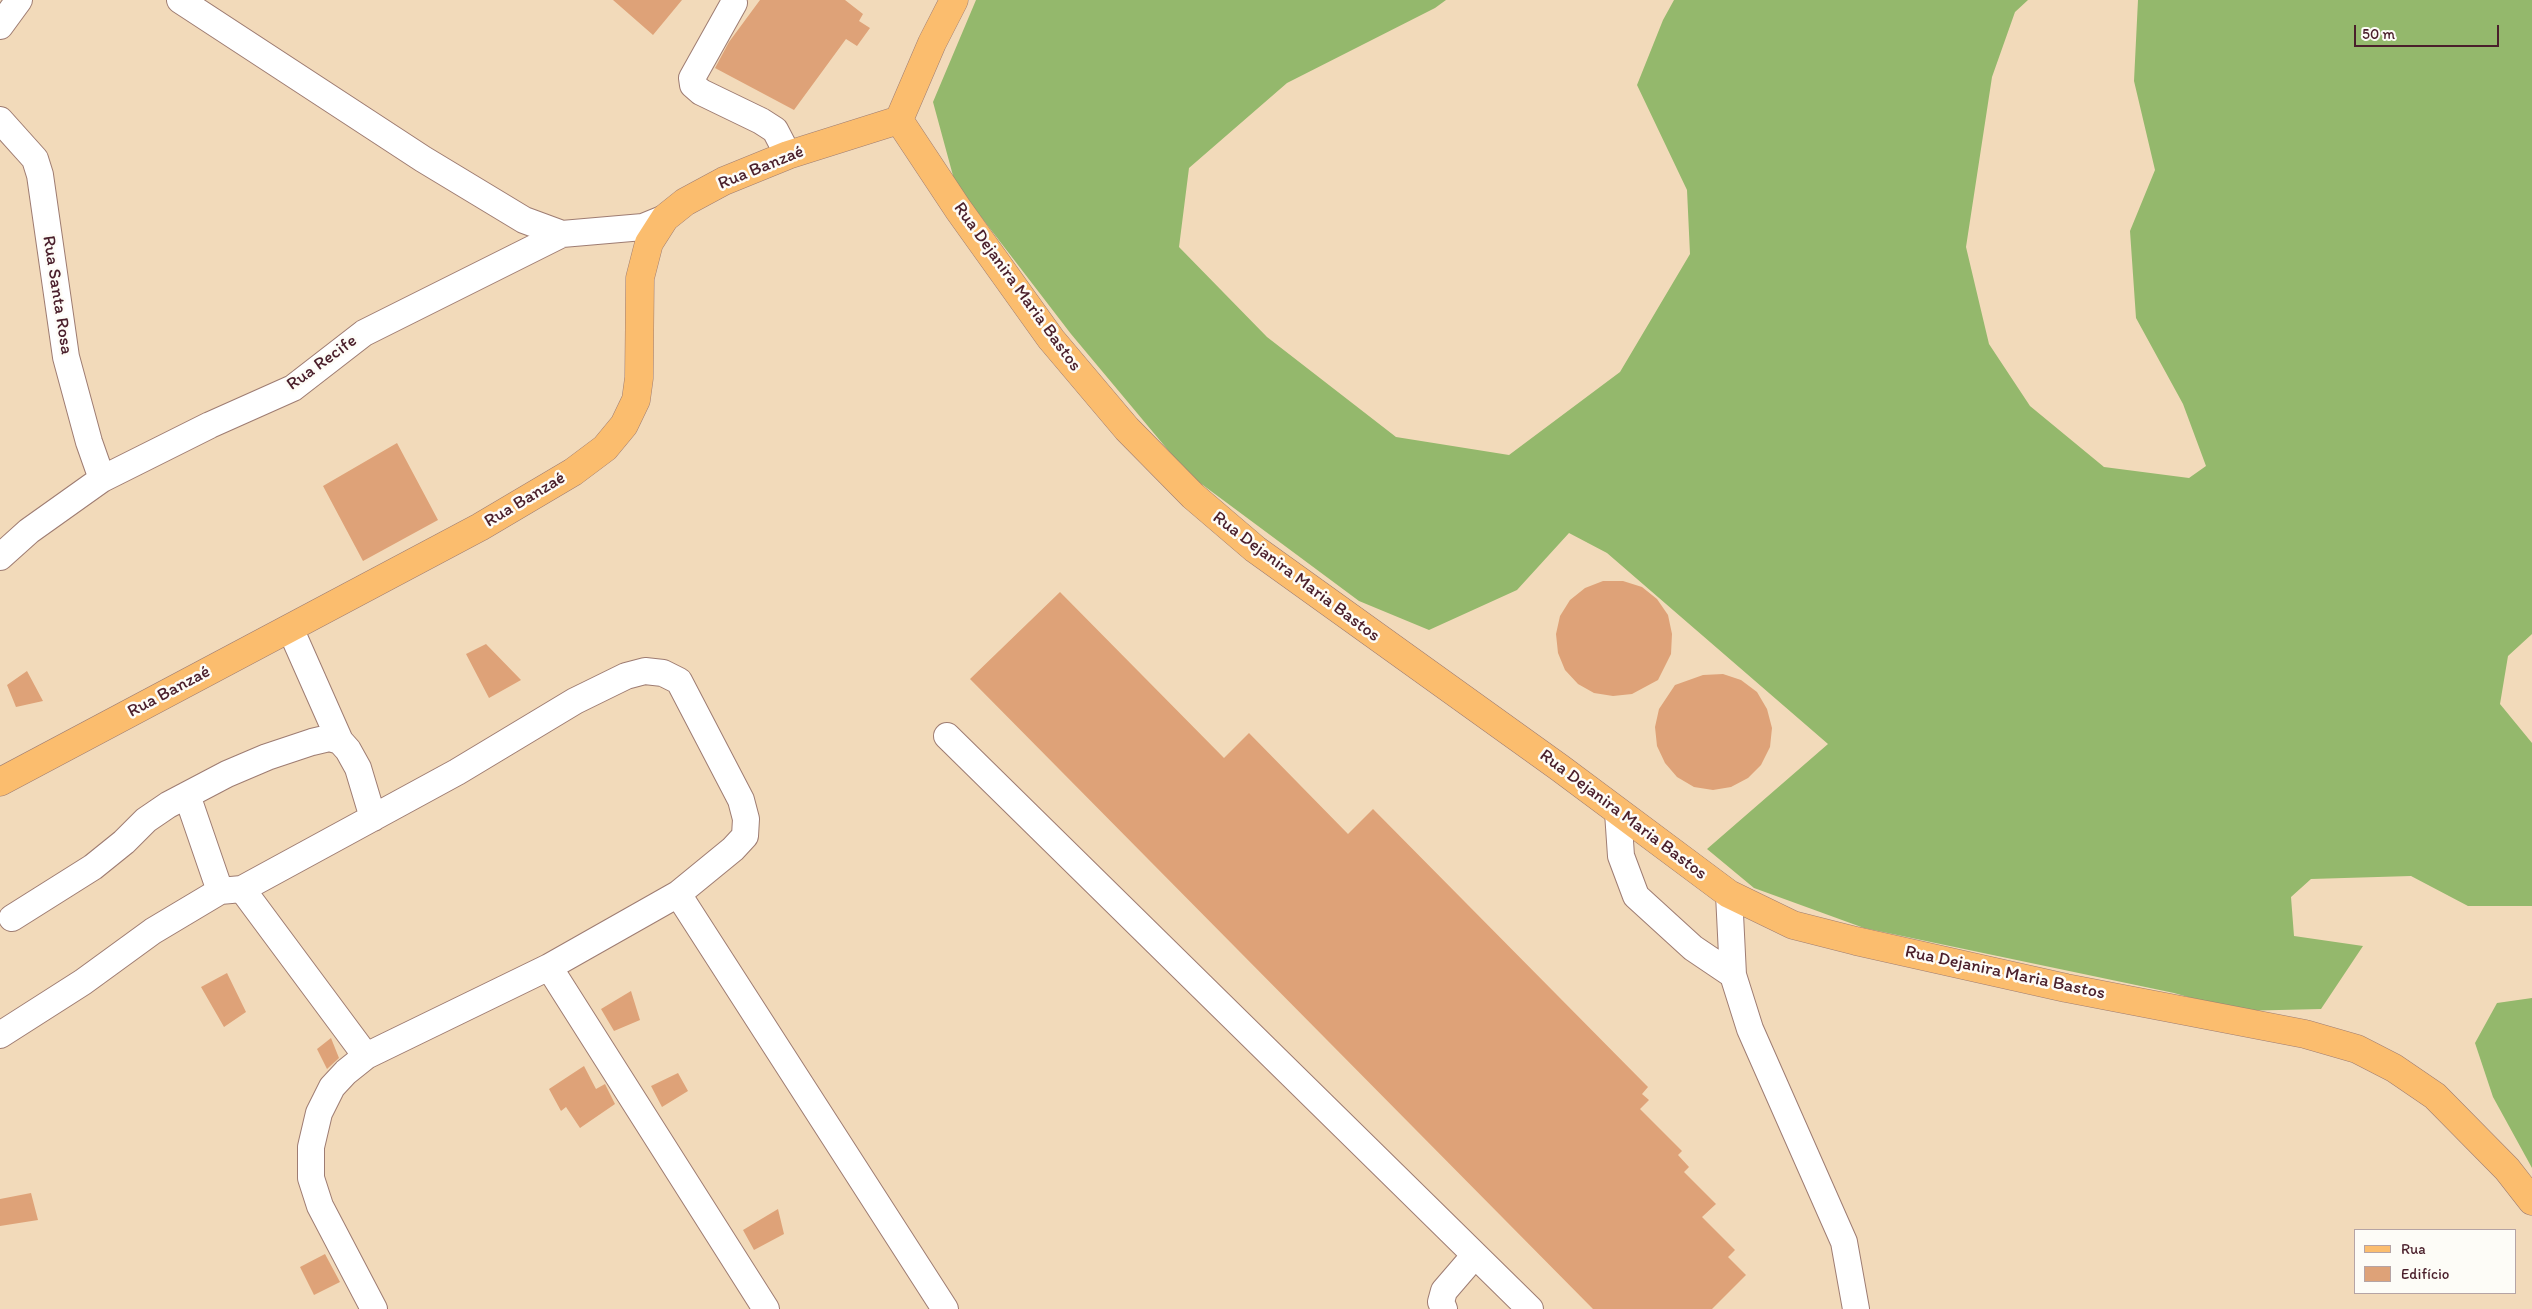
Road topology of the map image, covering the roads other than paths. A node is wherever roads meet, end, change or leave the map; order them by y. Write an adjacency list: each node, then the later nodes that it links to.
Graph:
1 (19, 0): 5 (street)
2 (180, 0): 10 (street)
3 (954, 0): 7 (main road)
4 (734, 3): 8 (street)
5 (0, 26)
6 (0, 120): 11 (street, Rua Santa Rosa)
7 (899, 120): 8 (main road, Rua Banzaé); 18 (main road, Rua Dejanira Maria Bastos)
8 (788, 155): 9 (main road, Rua Banzaé)
9 (665, 218): 10 (street, Rua Recife); 13 (main road, Rua Banzaé)
10 (562, 234): 11 (street, Rua Recife)
11 (102, 479): 12 (street, Rua Recife)
12 (0, 557)
13 (290, 628): 15 (street); 16 (main road, Rua Banzaé)
14 (947, 736): 29 (street)
15 (340, 741): 17 (street); 19 (street)
16 (0, 782)
17 (187, 795): 20 (street); 23 (street)
18 (1618, 812): 22 (main road, Rua Dejanira Maria Bastos); 25 (street)
19 (373, 818): 20 (street); 21 (street)
20 (231, 890): 26 (street); 27 (street)
21 (678, 894): 24 (street); 32 (street)
22 (1729, 894): 25 (street); 28 (main road, Rua Dejanira Maria Bastos)
23 (12, 918)
24 (548, 967): 27 (street); 31 (street)
25 (1733, 975): 35 (street)
26 (0, 1035)
27 (366, 1056): 30 (street)
28 (2532, 1200)
29 (1475, 1255): 33 (street); 34 (street)
30 (374, 1309)
31 (766, 1309)
32 (946, 1309)
33 (1444, 1309)
34 (1530, 1309)
35 (1856, 1309)

